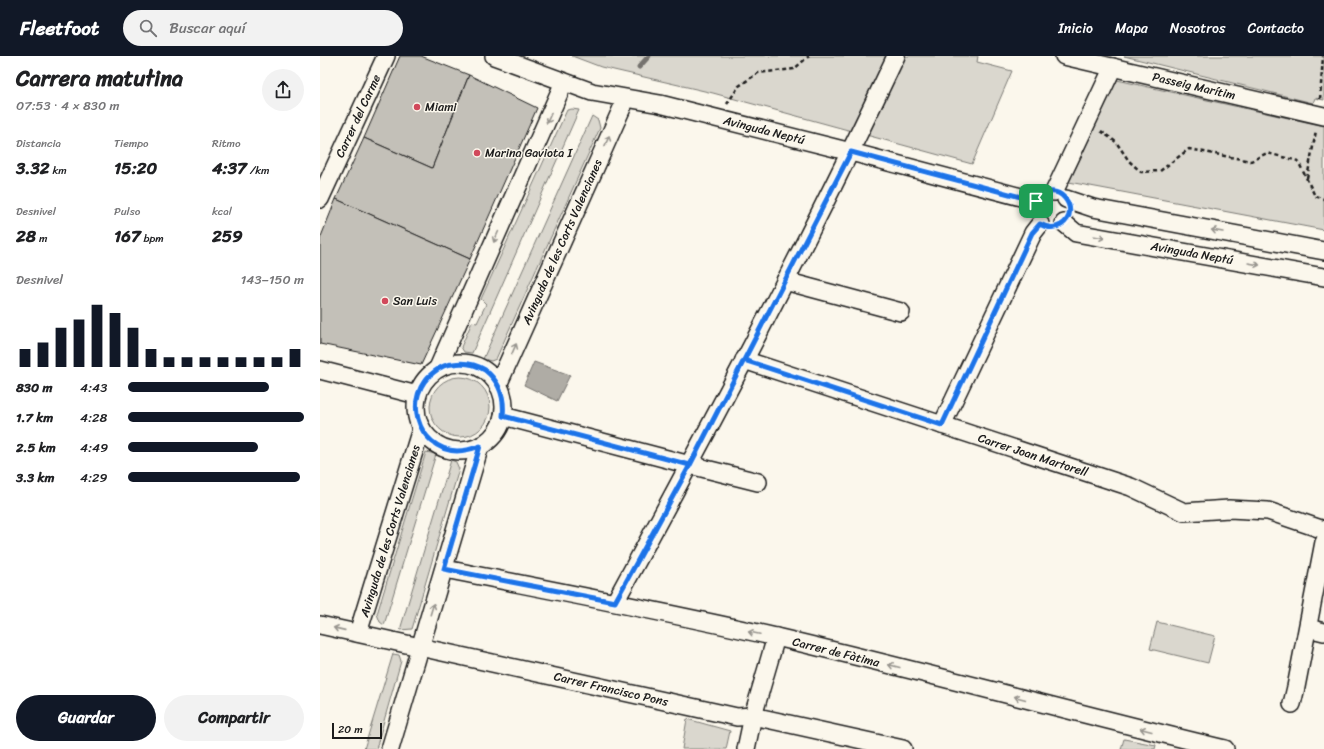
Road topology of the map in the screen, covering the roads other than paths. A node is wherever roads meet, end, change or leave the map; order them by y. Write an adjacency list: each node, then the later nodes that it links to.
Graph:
1 (386, 56): 10 (street, Carrer del Carme)
2 (494, 56): 6 (street, Avinguda Neptú)
3 (896, 56): 9 (street)
4 (1064, 56): 5 (street, Passeig Marítim)
5 (1113, 67): 8 (street, Passeig Marítim); 11 (street)
6 (564, 82): 7 (street, Avinguda Neptú); 20 (street, one-way to 20)
7 (626, 99): 9 (street, Avinguda Neptú); 22 (street, Avinguda de les Corts Valencianes, one-way to 7)
8 (1322, 115)
9 (851, 152): 12 (street, Avinguda Neptú); 17 (street)
10 (322, 191)
11 (1060, 195): 12 (street); 13 (street); 15 (street, one-way to 11)
12 (1036, 201): 14 (street)
13 (1064, 223): 14 (street); 16 (street, Avinguda Neptú, one-way to 16)
14 (1040, 224): 25 (street)
15 (1324, 251)
16 (1324, 277)
17 (785, 281): 18 (street); 19 (street)
18 (901, 312)
19 (744, 360): 25 (street, Carrer Joan Martorell); 28 (street)
20 (438, 368): 22 (street); 23 (street)
21 (320, 370): 23 (street)
22 (498, 385): 24 (street)
23 (417, 395): 26 (street)
24 (503, 416): 27 (street); 28 (street)
25 (942, 425): 30 (street, Carrer Joan Martorell)
26 (422, 429): 27 (street); 36 (street, Avinguda de les Corts Valencianes)
27 (480, 446): 32 (street)
28 (690, 465): 29 (street); 33 (street)
29 (758, 482)
30 (1324, 530)
31 (1324, 542): 35 (street)
32 (444, 569): 33 (street, Carrer de Fàtima); 38 (street, one-way to 32)
33 (615, 602): 37 (street, Carrer de Fàtima, one-way to 33)
34 (320, 625): 36 (street, Carrer Francisco Pons, one-way to 34)
35 (1316, 630): 39 (street)
36 (358, 633): 38 (street, Carrer Francisco Pons)
37 (776, 637): 40 (street); 41 (street, Carrer de Fàtima, one-way to 37)
38 (420, 646): 40 (street, Carrer Francisco Pons); 42 (street)
39 (1292, 704)
40 (753, 716): 43 (street); 44 (street, Carrer Francisco Pons)
41 (1168, 742): 45 (street, Carrer de Fàtima)
42 (390, 749)
43 (746, 749)
44 (903, 749)
45 (1225, 749)

